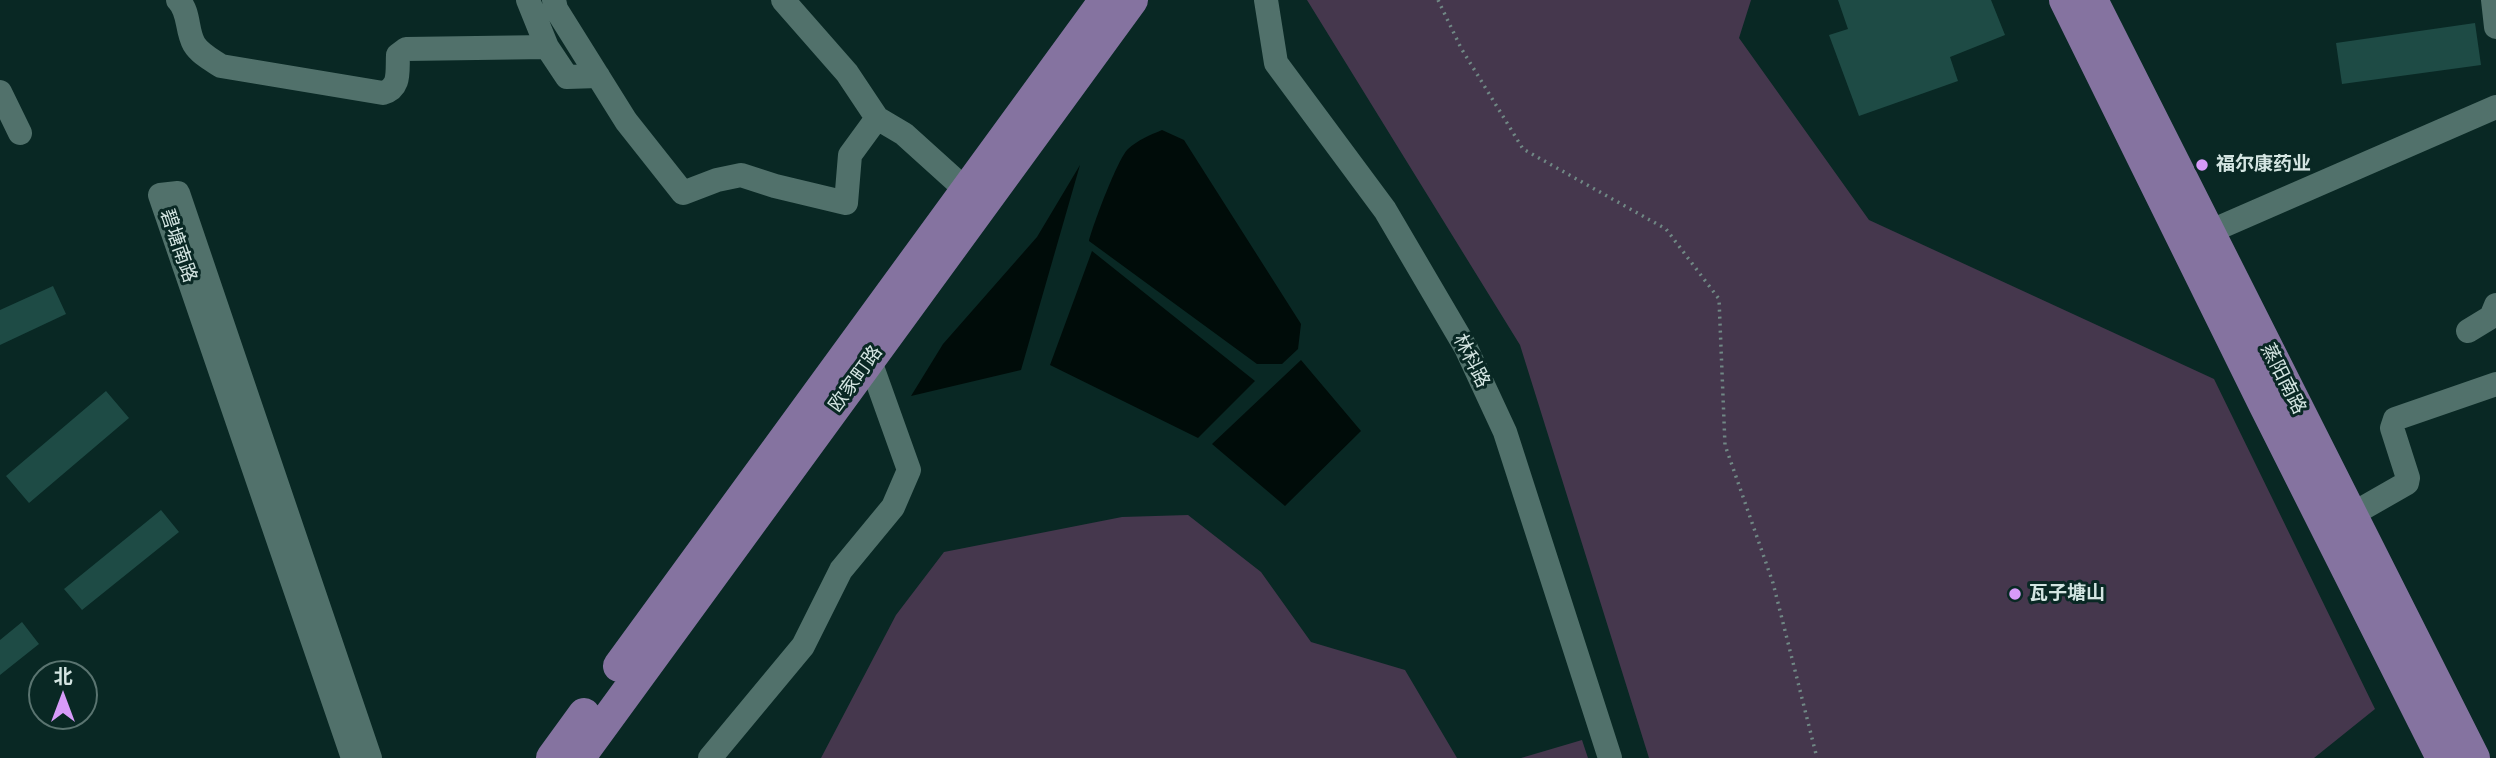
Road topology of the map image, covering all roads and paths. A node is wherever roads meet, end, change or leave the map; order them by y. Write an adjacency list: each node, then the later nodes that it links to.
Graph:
1 (178, 0): 13 (street)
2 (528, 0): 13 (street)
3 (554, 0): 14 (street)
4 (783, 0): 17 (street)
5 (1105, 0): 19 (main road, 欧家町路)
6 (1132, 0): 23 (main road, 欧家町路)
7 (1266, 0): 31 (street, 林科路)
8 (1438, 0): 32 (path)
9 (2065, 0): 33 (main road, 蒸阳南路)
10 (2092, 0): 20 (main road, 蒸阳南路)
11 (2493, 0): 12 (street)
12 (2496, 27)
13 (547, 47): 14 (street)
14 (598, 76): 17 (street)
15 (0, 92): 18 (street)
16 (2496, 107): 20 (street)
17 (877, 118): 19 (street)
18 (20, 133)
19 (966, 190): 28 (main road, 欧家町路)
20 (2209, 232): 25 (main road, 蒸阳南路)
21 (2496, 305): 22 (street)
22 (2468, 331)
23 (870, 361): 29 (main road, 欧家町路); 30 (street)
24 (2496, 384): 25 (street)
25 (2351, 515): 34 (main road, 蒸阳南路)
26 (353, 758): 27 (street, 碧塘南路)
27 (370, 758)
28 (552, 758)
29 (579, 758)
30 (710, 758)
31 (1610, 758)
32 (1816, 758)
33 (2442, 758)
34 (2474, 758)

